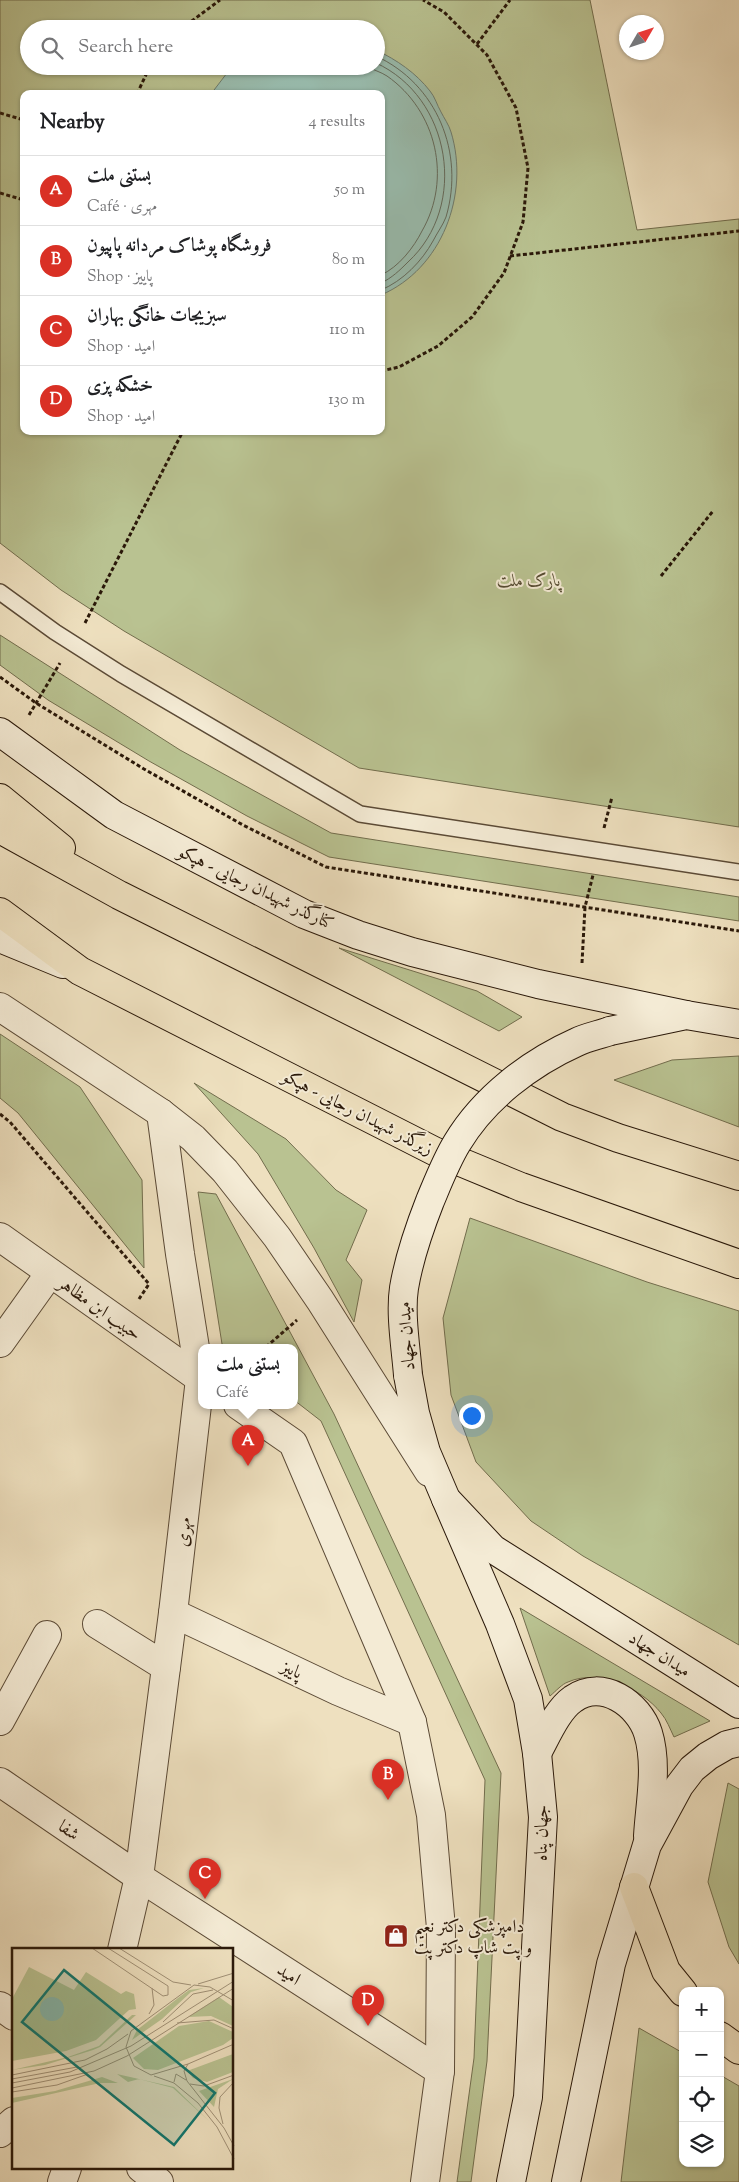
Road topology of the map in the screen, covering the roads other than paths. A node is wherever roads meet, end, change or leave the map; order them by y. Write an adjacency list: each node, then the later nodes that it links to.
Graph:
1 (0, 592): 5 (lane)
2 (6, 737): 11 (street, کنارگذر شهیدان رجایی - هپکو)
3 (0, 798): 6 (main road)
4 (0, 829): 6 (main road)
5 (739, 872)
6 (119, 895): 14 (main road)
7 (0, 912): 9 (main road, زیرگذر شهیدان رجایی - هپکو)
8 (0, 938): 9 (street)
9 (80, 971): 16 (main road, زیرگذر شهیدان رجایی - هپکو)
10 (0, 1007): 13 (street)
11 (686, 1014): 12 (street, میدان جهاد); 23 (street, میدان جهاد, bridge)
12 (739, 1024)
13 (161, 1113): 19 (street, مهری); 23 (street)
14 (739, 1176)
15 (0, 1237): 17 (street, حبیب ابن مظاهر)
16 (739, 1264)
17 (50, 1272): 18 (street); 20 (street, حبیب ابن مظاهر)
18 (0, 1343)
19 (198, 1361)
20 (198, 1377)
21 (198, 1405): 24 (street, مهری)
22 (244, 1409): 30 (street)
23 (446, 1499): 28 (street, میدان جهاد); 32 (street, جهان پناه)
24 (174, 1613): 27 (street, مهری); 30 (street, پاییز)
25 (96, 1624): 27 (street)
26 (47, 1635): 29 (street)
27 (166, 1668): 35 (street, مهری)
28 (739, 1704)
29 (0, 1721)
30 (412, 1722): 43 (street)
31 (739, 1742): 34 (street)
32 (537, 1753): 34 (street); 51 (street, جهان پناه)
33 (0, 1782): 35 (street, شفا)
34 (647, 1845): 36 (street)
35 (138, 1877): 37 (street, مهری); 43 (street, امید)
36 (634, 1887): 38 (main road); 52 (street)
37 (122, 1948)
38 (679, 1987)
39 (0, 2006): 40 (street)
40 (12, 2015)
41 (724, 2039): 42 (main road)
42 (739, 2050)
43 (440, 2071): 50 (street)
44 (12, 2123): 45 (street)
45 (0, 2132)
46 (66, 2170): 48 (street)
47 (144, 2170): 49 (street)
48 (62, 2182)
49 (159, 2182)
50 (425, 2182)
51 (511, 2182)
52 (566, 2182)

